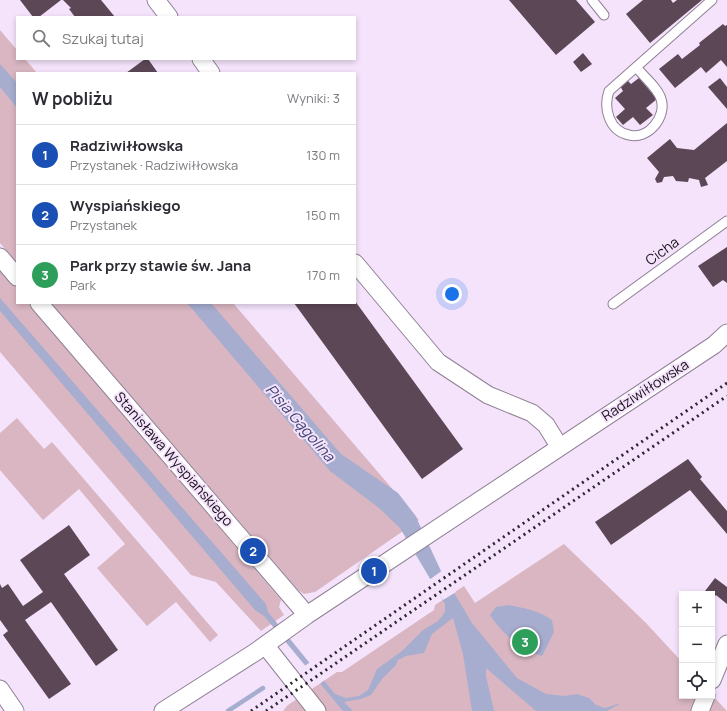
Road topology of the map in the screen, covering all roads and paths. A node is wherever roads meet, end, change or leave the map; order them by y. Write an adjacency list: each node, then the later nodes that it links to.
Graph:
1 (156, 0): 5 (street)
2 (592, 0): 4 (lane)
3 (712, 0): 7 (lane)
4 (604, 14)
5 (168, 16)
6 (202, 60): 8 (street)
7 (637, 68): 7 (lane)
8 (210, 72)
9 (727, 221): 14 (lane, Cicha)
10 (0, 257): 12 (street)
11 (356, 264): 16 (street)
12 (16, 276)
13 (41, 304): 17 (street, Stanisława Wyspiańskiego)
14 (613, 304)
15 (727, 333): 16 (street, Radziwiłłowska)
16 (560, 446): 17 (street, Radziwiłłowska)
17 (303, 618): 18 (street, Radziwiłłowska)
18 (272, 641): 24 (street, Radziwiłłowska); 25 (street)
19 (727, 644): 20 (street)
20 (715, 673)
21 (0, 689): 23 (street)
22 (705, 699): 26 (street)
23 (15, 711)
24 (163, 711)
25 (317, 711)
26 (700, 711)

